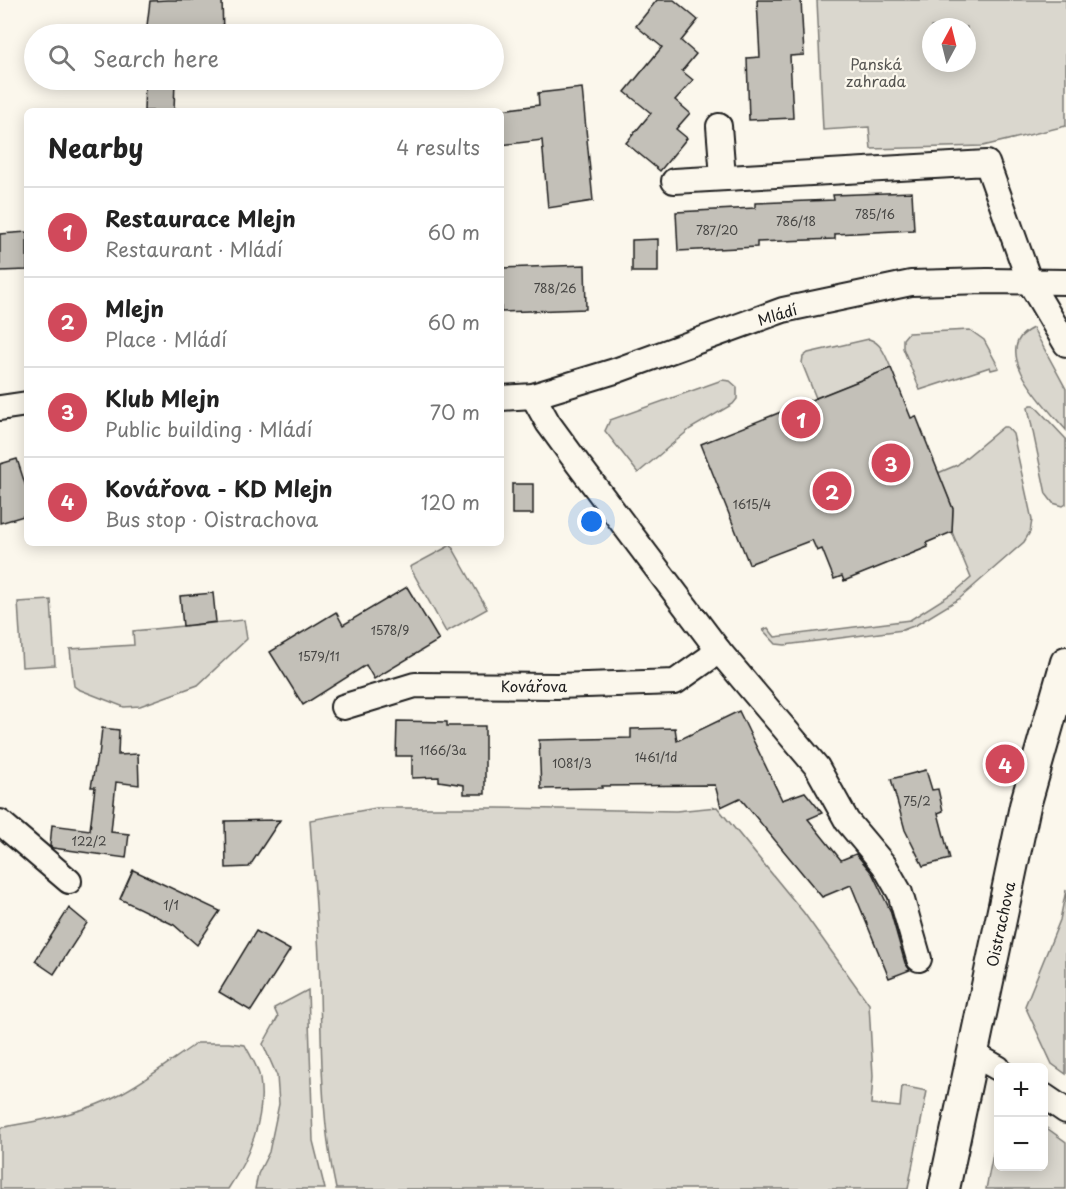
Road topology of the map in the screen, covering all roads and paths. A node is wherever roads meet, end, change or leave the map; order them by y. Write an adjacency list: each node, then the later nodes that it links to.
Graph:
1 (719, 126): 2 (street)
2 (723, 177): 3 (street); 5 (street)
3 (674, 181)
4 (1066, 282): 5 (street, Mládí)
5 (1030, 283): 6 (street); 7 (street, Mládí)
6 (1066, 344)
7 (534, 396): 8 (street); 11 (street)
8 (504, 398)
9 (24, 404): 10 (street)
10 (0, 408)
11 (719, 651): 13 (street, Kovářova); 16 (street)
12 (1066, 662): 17 (street, Oistrachova)
13 (343, 706)
14 (0, 822): 15 (street)
15 (69, 882)
16 (919, 959)
17 (986, 1061): 18 (street, Oistrachova)
18 (944, 1189)

